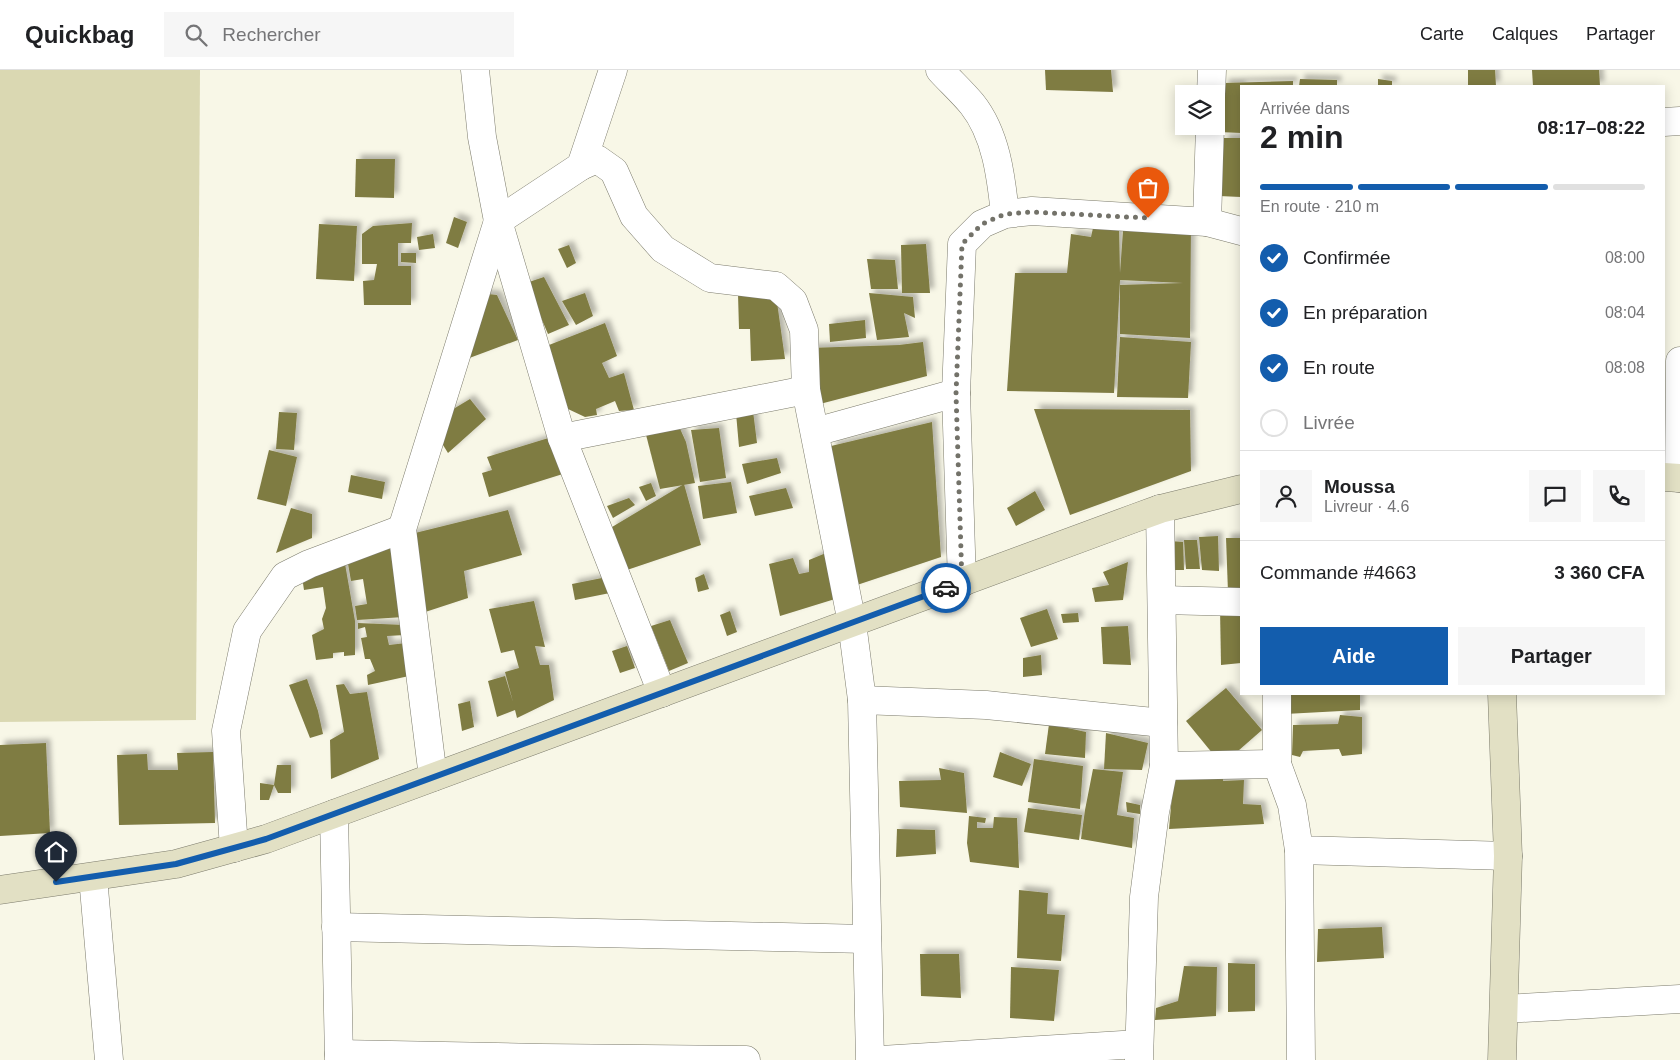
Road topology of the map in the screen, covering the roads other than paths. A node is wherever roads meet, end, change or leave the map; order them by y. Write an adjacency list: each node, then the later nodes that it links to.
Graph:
1 (475, 70): 11 (street)
2 (612, 70): 9 (street)
3 (940, 70): 10 (street)
4 (1212, 70): 5 (street)
5 (1211, 85)
6 (1680, 121): 7 (street)
7 (1665, 122)
8 (1210, 135): 12 (street)
9 (581, 166): 11 (street); 15 (street)
10 (1005, 214): 12 (street); 16 (street)
11 (498, 221): 19 (street); 23 (street)
12 (1207, 222): 13 (street)
13 (1240, 232)
14 (1680, 361): 17 (street)
15 (806, 390): 18 (street); 19 (street)
16 (956, 394): 18 (street); 24 (street)
17 (1680, 425): 20 (street)
18 (814, 432): 27 (street)
19 (562, 438): 28 (street)
20 (1674, 478)
21 (1240, 489): 22 (main road)
22 (1160, 509): 24 (main road); 25 (street)
23 (402, 529): 35 (street); 37 (street)
24 (962, 583): 27 (main road)
25 (1162, 600): 26 (street); 32 (street)
26 (1240, 602)
27 (852, 623): 28 (main road); 31 (street)
28 (662, 693): 35 (main road)
29 (1277, 695): 33 (street)
30 (1502, 695): 39 (main road)
31 (862, 700): 32 (street); 43 (street)
32 (1163, 723): 34 (street)
33 (1277, 764): 34 (street); 38 (street)
34 (1164, 766): 46 (street)
35 (433, 777): 36 (main road)
36 (334, 814): 37 (main road); 42 (street)
37 (234, 848): 40 (main road)
38 (1298, 850): 39 (street); 54 (street)
39 (1508, 856): 45 (main road)
40 (93, 877): 41 (main road); 49 (street)
41 (0, 890)
42 (336, 927): 43 (street); 47 (street)
43 (868, 939): 52 (street)
44 (1680, 1000): 45 (street)
45 (1504, 1009): 55 (main road)
46 (1139, 1052): 53 (street)
47 (339, 1057): 48 (street)
48 (542, 1059): 50 (street)
49 (109, 1060)
50 (694, 1060): 51 (street)
51 (746, 1060)
52 (870, 1060)
53 (881, 1060)
54 (1301, 1060)
55 (1502, 1060)

